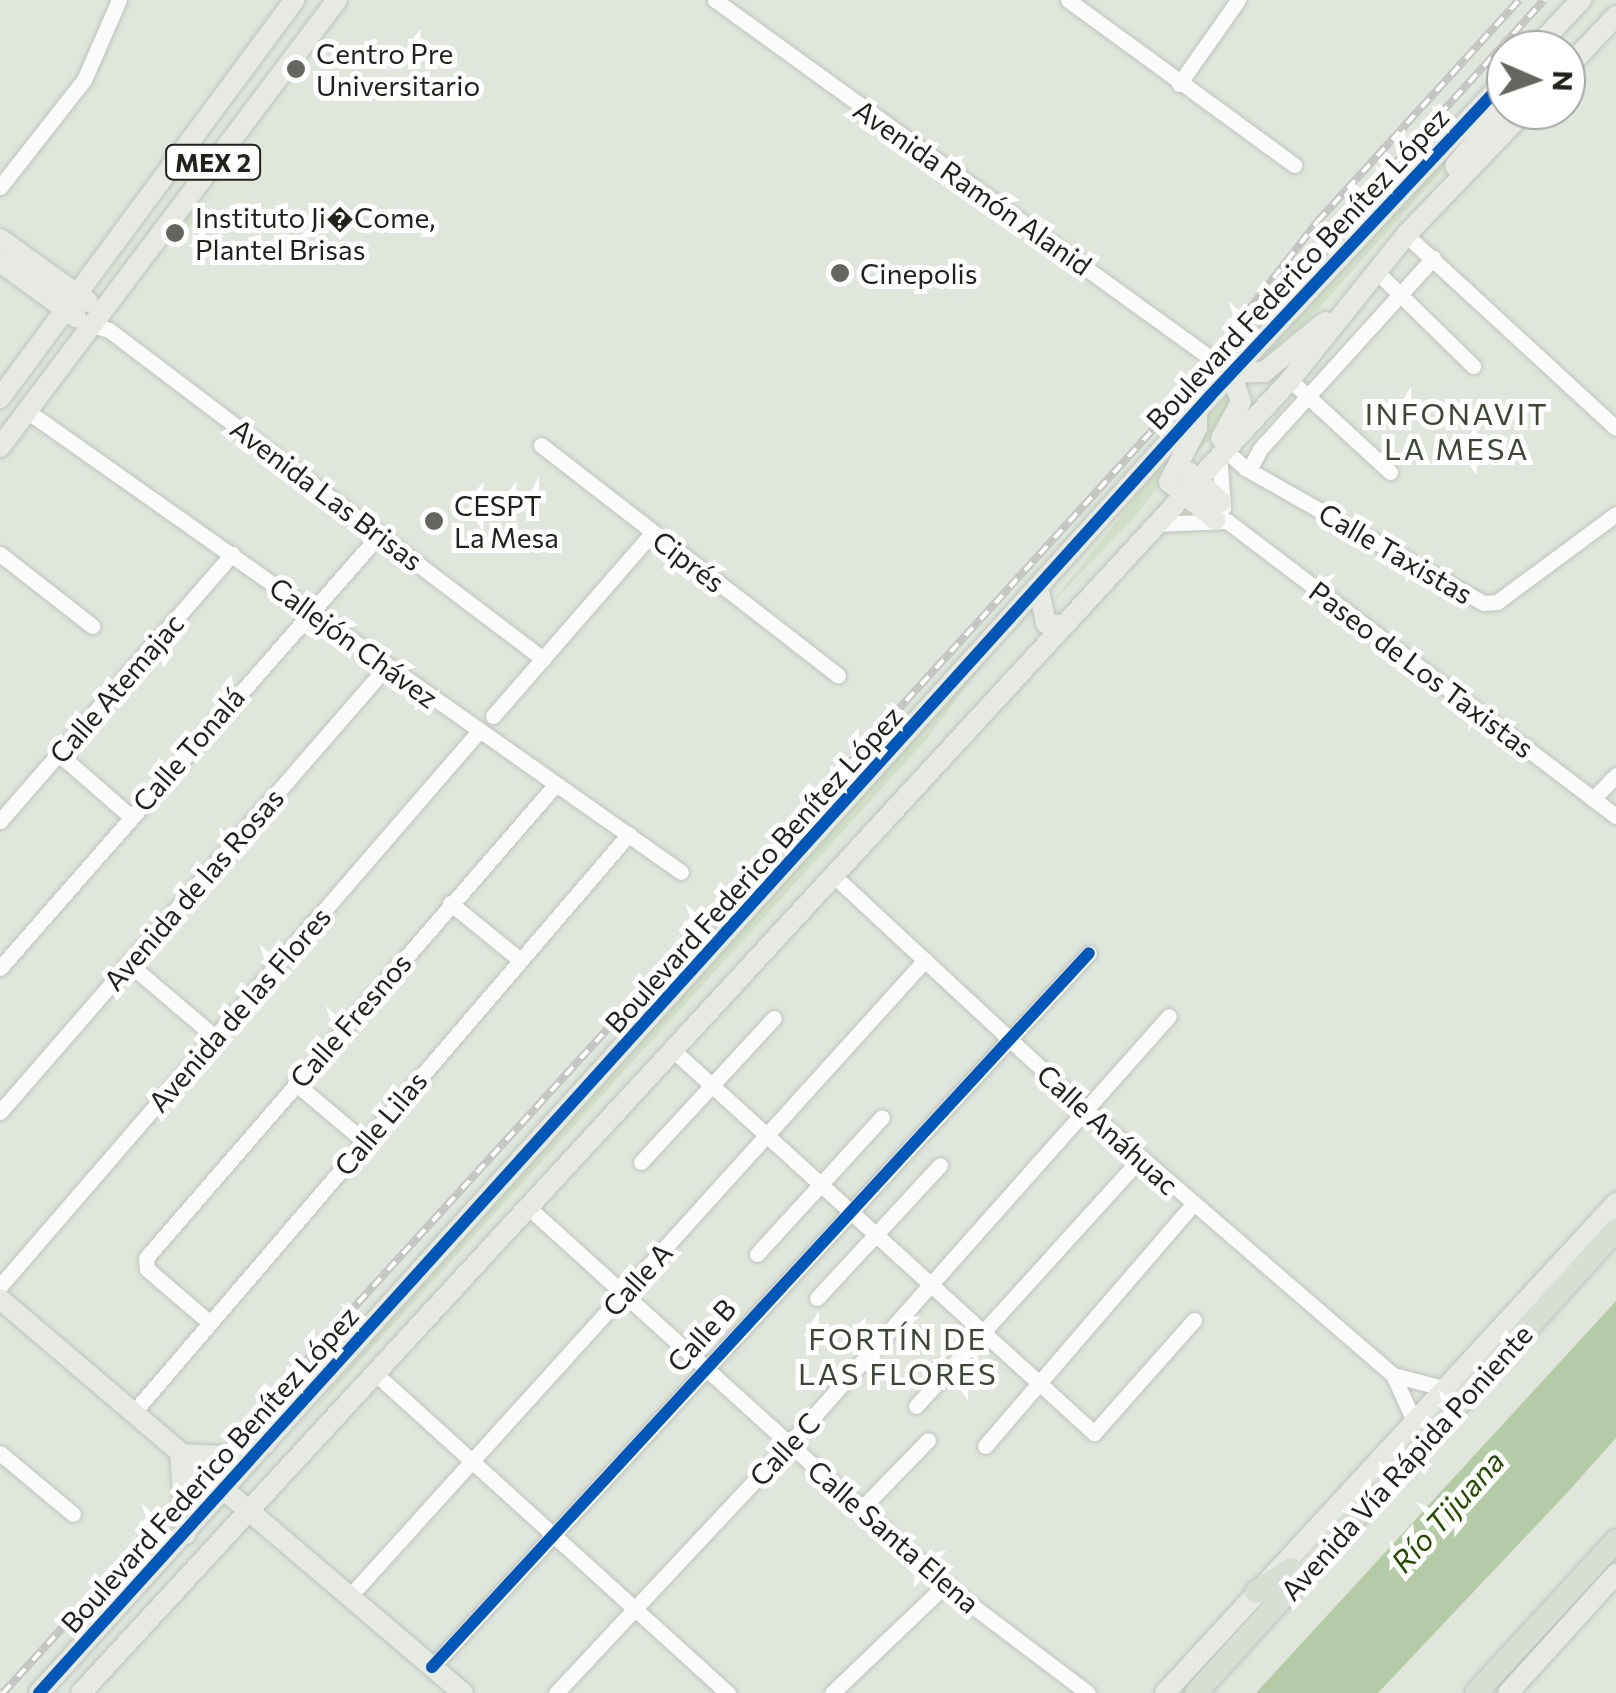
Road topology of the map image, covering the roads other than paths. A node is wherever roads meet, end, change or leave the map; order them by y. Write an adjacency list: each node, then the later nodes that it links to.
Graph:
1 (119, 0): 16 (street)
2 (295, 0): 24 (main road, MEX 2)
3 (337, 0): 25 (main road, MEX 2)
4 (715, 0): 27 (street, Avenida Ramón Alanid)
5 (1068, 0): 11 (street)
6 (1238, 0): 11 (street)
7 (1581, 0): 9 (main road)
8 (1616, 16): 10 (main road)
9 (1553, 30)
10 (1586, 48)
11 (1179, 84): 15 (street)
12 (1486, 101): 27 (main road, Boulevard Federico Benítez López)
13 (1487, 130): 17 (main road)
14 (1507, 130): 17 (main road, Boulevard Federico Benítez López)
15 (1294, 166)
16 (0, 187)
17 (1412, 228): 19 (street); 21 (main road, Boulevard Federico Benítez López)
18 (0, 239): 24 (main road)
19 (1433, 258): 22 (street); 33 (street)
20 (0, 262): 24 (main road)
21 (1376, 271): 22 (street); 23 (main road, Boulevard Federico Benítez López)
22 (1399, 296): 26 (street); 29 (street)
23 (1352, 300): 27 (main road); 28 (main road, Boulevard Federico Benítez López)
24 (71, 303): 25 (main road); 30 (main road, MEX 2)
25 (99, 322): 32 (main road, MEX 2); 44 (street, Avenida Las Brisas)
26 (1473, 366)
27 (1231, 373): 31 (main road, Boulevard Federico Benítez López); 39 (main road)
28 (1290, 380): 29 (street); 36 (main road, Boulevard Federico Benítez López)
29 (1308, 396): 37 (street); 38 (street)
30 (0, 398)
31 (1198, 410): 39 (main road); 48 (main road, Boulevard Federico Benítez López)
32 (28, 411): 35 (main road, MEX 2); 46 (street, Callejón Chávez)
33 (1616, 428)
34 (541, 446): 43 (street, Ciprés)
35 (0, 447)
36 (1221, 451): 37 (street, Calle Taxistas); 39 (main road, Boulevard Federico Benítez López); 40 (street)
37 (1249, 470): 41 (street, Calle Taxistas)
38 (1390, 472)
39 (1185, 483): 40 (main road); 42 (main road, Boulevard Federico Benítez López); 47 (main road)
40 (1222, 514): 42 (street); 60 (street, Paseo de Los Taxistas)
41 (1616, 514)
42 (1151, 526): 47 (main road, Boulevard Federico Benítez López)
43 (652, 533): 52 (street); 54 (street, Ciprés)
44 (380, 534): 49 (street, Calle Tonalá); 52 (street, Avenida Las Brisas)
45 (0, 554): 50 (street)
46 (232, 554): 49 (street, Callejón Chávez); 57 (street, Calle Atemajac)
47 (1113, 568): 51 (main road, Boulevard Federico Benítez López)
48 (1039, 590): 51 (main road); 116 (main road, Boulevard Federico Benítez López)
49 (310, 609): 53 (street, Callejón Chávez); 61 (street, Calle Tonalá)
50 (92, 626)
51 (1064, 626): 66 (main road, Boulevard Federico Benítez López)
52 (543, 659): 55 (street)
53 (387, 666): 56 (street, Callejón Chávez); 71 (street, Avenida de las Rosas)
54 (838, 675)
55 (493, 716)
56 (478, 732): 59 (street, Callejón Chávez); 76 (street, Avenida de las Flores)
57 (59, 754): 61 (street); 63 (street, Calle Atemajac)
58 (1616, 776): 60 (street)
59 (556, 784): 64 (street, Callejón Chávez); 67 (street, Calle Fresnos)
60 (1594, 799): 62 (street, Paseo de Los Taxistas)
61 (130, 816): 72 (street, Calle Tonalá)
62 (1616, 816)
63 (0, 821)
64 (628, 834): 65 (street, Callejón Chávez); 69 (street, Calle Lilas)
65 (681, 872)
66 (832, 874): 70 (street, Calle Anáhuac); 77 (main road, Boulevard Federico Benítez López)
67 (450, 903): 69 (street); 78 (street, Calle Fresnos)
68 (1089, 953): 75 (street, Calle B)
69 (519, 959): 84 (street, Calle Lilas)
70 (925, 960): 75 (street, Calle Anáhuac); 83 (street, Calle A)
71 (128, 963): 76 (street); 81 (street, Avenida de las Rosas)
72 (0, 968)
73 (1168, 1016): 80 (street, Calle C)
74 (774, 1018): 79 (street)
75 (1007, 1037): 80 (street, Calle Anáhuac); 92 (street, Calle B)
76 (215, 1038): 99 (street, Avenida de las Flores)
77 (674, 1051): 79 (street); 91 (main road, Boulevard Federico Benítez López)
78 (296, 1083): 84 (street); 104 (street, Calle Fresnos)
79 (713, 1086): 83 (street); 86 (street)
80 (1085, 1109): 85 (street, Calle Anáhuac); 98 (street, Calle C)
81 (0, 1112)
82 (882, 1117): 88 (street)
83 (767, 1135): 88 (street); 100 (street, Calle A)
84 (365, 1142): 104 (street, Calle Lilas)
85 (1141, 1158): 90 (street, Calle Anáhuac); 105 (street)
86 (641, 1162)
87 (940, 1165): 95 (street)
88 (821, 1185): 92 (street); 96 (street)
89 (1616, 1203): 110 (main road)
90 (1192, 1205): 108 (street, Calle Anáhuac); 109 (street)
91 (529, 1208): 100 (street, Calle Santa Elena); 107 (main road, Boulevard Federico Benítez López)
92 (849, 1210): 95 (street); 106 (street, Calle B)
93 (1616, 1218): 97 (highway)
94 (1616, 1230): 97 (highway, Avenida Vía Rápida Poniente)
95 (876, 1235): 98 (street); 101 (street)
96 (758, 1254)
97 (1576, 1274): 113 (highway, Avenida Vía Rápida Poniente)
98 (932, 1285): 105 (street); 117 (street, Calle C)
99 (0, 1286)
100 (624, 1294): 106 (street, Calle Santa Elena); 121 (street, Calle A)
101 (817, 1298)
102 (0, 1300): 112 (main road)
103 (1194, 1320): 109 (street)
104 (210, 1323): 112 (street, Calle Lilas)
105 (983, 1332): 109 (street); 111 (street)
106 (705, 1368): 117 (street, Calle Santa Elena); 127 (street, Calle B)
107 (377, 1375): 121 (street); 124 (main road, Boulevard Federico Benítez López)
108 (1393, 1375): 110 (street, Calle Anáhuac); 114 (street, Calle Anáhuac)
109 (1039, 1385): 118 (street)
110 (1446, 1389): 114 (main road)
111 (916, 1406)
112 (134, 1413): 120 (main road)
113 (1444, 1422): 131 (highway); 145 (highway, Avenida Vía Rápida Poniente)
114 (1415, 1423): 131 (main road)
115 (928, 1440): 123 (street)
116 (266, 1444): 120 (main road); 122 (main road, Boulevard Federico Benítez López)
117 (789, 1444): 123 (street, Calle Santa Elena); 133 (street, Calle C)
118 (985, 1446)
119 (0, 1453): 125 (street)
120 (180, 1454): 122 (main road); 126 (main road)
121 (471, 1462): 127 (street); 132 (street, Calle A)
122 (224, 1491): 124 (main road); 126 (main road, Boulevard Federico Benítez López)
123 (861, 1509): 130 (street, Calle Santa Elena)
124 (249, 1512): 132 (main road); 138 (main road, Boulevard Federico Benítez López)
125 (73, 1514)
126 (186, 1534): 137 (main road, Boulevard Federico Benítez López)
127 (554, 1537): 133 (street); 135 (street, Calle B)
128 (1616, 1542): 134 (highway)
129 (1616, 1574): 136 (main road)
130 (945, 1585): 142 (street); 143 (street, Calle Santa Elena)
131 (1256, 1592): 144 (main road)
132 (350, 1597): 135 (main road)
133 (636, 1608): 140 (street, Calle C); 141 (street)
134 (1542, 1622): 146 (highway); 147 (highway)
135 (432, 1667): 139 (main road)
136 (1516, 1688)
137 (39, 1693)
138 (81, 1693)
139 (462, 1693)
140 (556, 1693)
141 (728, 1693)
142 (832, 1693)
143 (1088, 1693)
144 (1165, 1693)
145 (1196, 1693)
146 (1476, 1693)
147 (1494, 1693)

